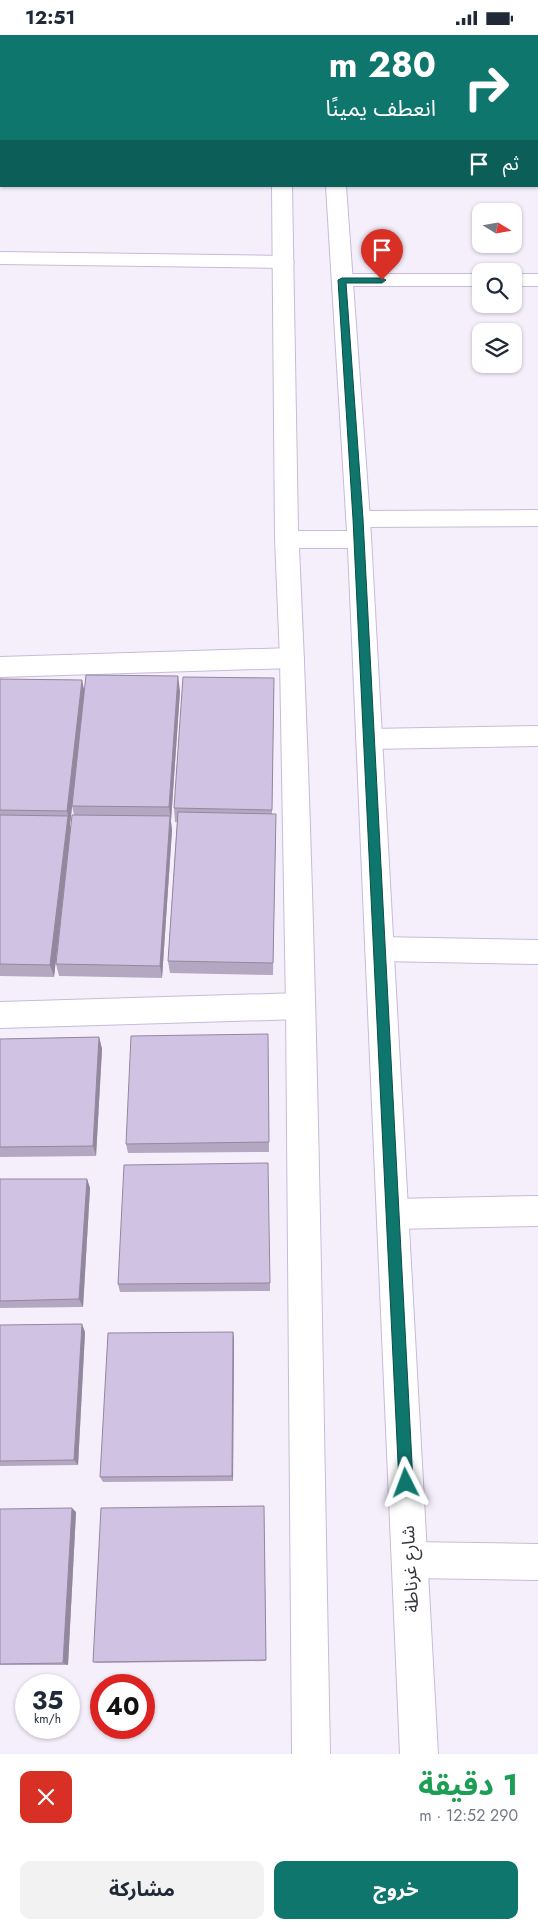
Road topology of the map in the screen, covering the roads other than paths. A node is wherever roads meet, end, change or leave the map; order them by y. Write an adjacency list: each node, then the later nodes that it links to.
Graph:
1 (282, 187): 4 (street)
2 (336, 187): 5 (street, شارع غرناطة)
3 (0, 258): 4 (street)
4 (284, 261): 11 (street)
5 (342, 280): 6 (street); 10 (street, شارع غرناطة)
6 (472, 280)
7 (522, 280): 8 (street)
8 (538, 280)
9 (538, 518): 10 (street)
10 (358, 529): 11 (street); 15 (street, شارع غرناطة)
11 (287, 539): 12 (street)
12 (292, 659): 13 (street); 18 (street)
13 (0, 667)
14 (538, 736): 15 (street)
15 (369, 739): 16 (street, شارع غرناطة)
16 (379, 949): 17 (street); 21 (street, شارع غرناطة)
17 (538, 952)
18 (300, 1006): 19 (street); 24 (street)
19 (0, 1015)
20 (538, 1211): 21 (street)
21 (392, 1214): 22 (street, شارع غرناطة)
22 (410, 1561): 23 (street); 25 (street, شارع غرناطة)
23 (538, 1562)
24 (311, 1754)
25 (419, 1754)

